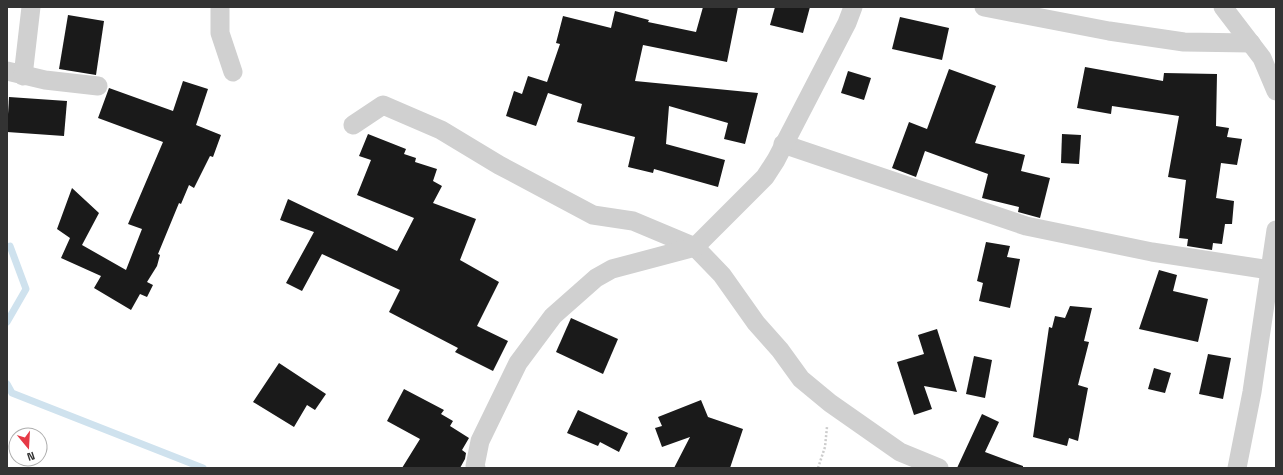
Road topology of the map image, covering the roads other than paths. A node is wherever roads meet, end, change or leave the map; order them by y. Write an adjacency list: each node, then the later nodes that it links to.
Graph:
1 (31, 7): 8 (street)
2 (220, 7): 7 (street)
3 (853, 7): 12 (street)
4 (984, 7): 6 (street)
5 (1223, 7): 6 (street)
6 (1251, 43): 10 (street)
7 (233, 72)
8 (15, 74): 9 (street)
9 (98, 86)
10 (1276, 91)
11 (353, 125): 14 (street)
12 (783, 144): 14 (street); 15 (street)
13 (1276, 230): 15 (street)
14 (695, 247): 16 (street); 17 (street)
15 (1270, 270): 19 (street)
16 (903, 460): 18 (street)
17 (476, 468)
18 (939, 468)
19 (1237, 468)

